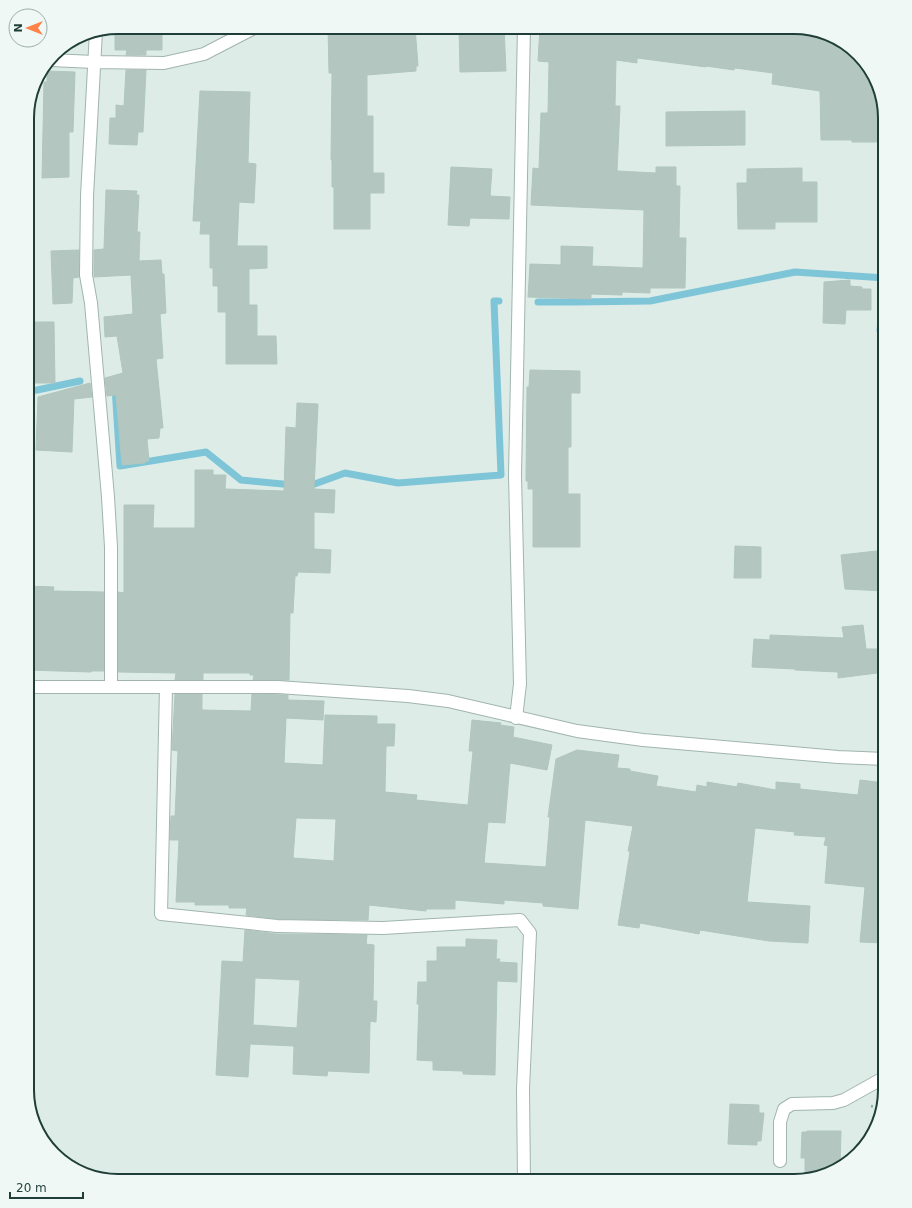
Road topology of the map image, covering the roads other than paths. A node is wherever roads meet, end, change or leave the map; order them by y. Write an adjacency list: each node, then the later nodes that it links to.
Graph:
1 (243, 34): 5 (street)
2 (524, 34): 9 (street)
3 (96, 37): 5 (street)
4 (58, 60): 5 (street)
5 (94, 62): 6 (street)
6 (112, 686): 7 (street); 8 (street)
7 (34, 687)
8 (166, 687): 9 (street); 13 (street)
9 (516, 718): 10 (street)
10 (878, 759)
11 (878, 1081): 12 (street)
12 (780, 1161)
13 (524, 1174)

